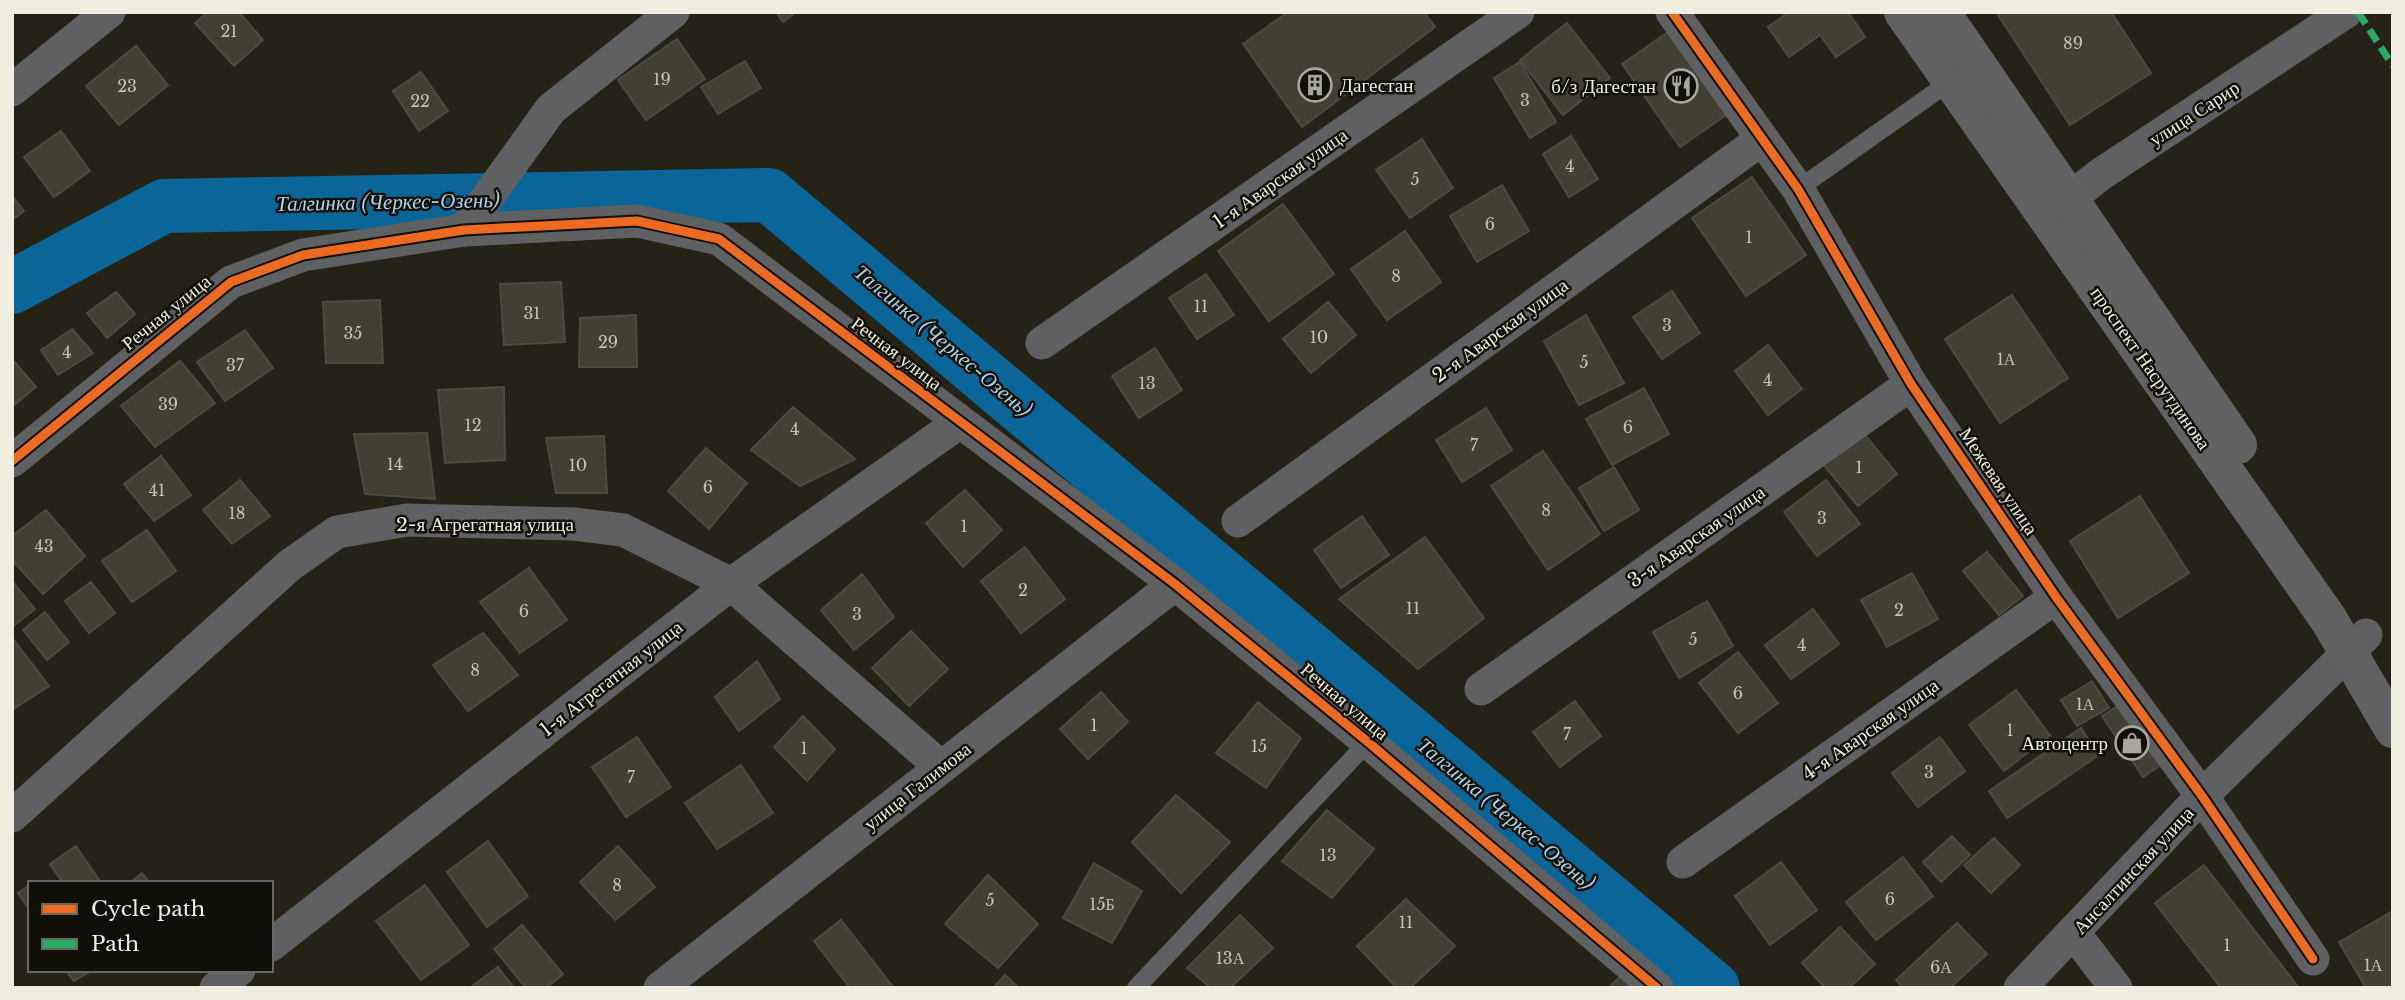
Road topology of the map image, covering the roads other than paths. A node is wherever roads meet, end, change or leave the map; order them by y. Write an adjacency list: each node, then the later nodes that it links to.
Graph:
1 (109, 12): 9 (street)
2 (673, 12): 13 (street)
3 (1518, 12): 14 (street, 1-я Аварская улица)
4 (1672, 12): 10 (street, Межевая улица)
5 (1903, 12): 8 (main road, проспект Насрутдинова)
6 (1941, 12): 12 (main road, проспект Насрутдинова)
7 (2346, 12): 12 (street, улица Сарир)
8 (1951, 82): 11 (lane); 12 (main road, проспект Насрутдинова)
9 (12, 90)
10 (1762, 139): 11 (street, Межевая улица); 18 (street, 2-я Аварская улица)
11 (1798, 189): 15 (street, Межевая улица)
12 (2057, 209): 22 (main road, проспект Насрутдинова)
13 (464, 230): 16 (street, Речная улица); 17 (street, Речная улица)
14 (1042, 344)
15 (1911, 384): 21 (street, Межевая улица); 24 (street, 3-я Аварская улица)
16 (960, 422): 19 (street, 1-я Агрегатная улица); 20 (street, Речная улица)
17 (12, 461)
18 (1238, 521)
19 (731, 583): 27 (street, 2-я Агрегатная улица); 29 (street, 2-я Агрегатная улица); 32 (street, 1-я Агрегатная улица)
20 (1175, 583): 26 (street, Речная улица); 27 (street, улица Галимова)
21 (2056, 597): 28 (street, Межевая улица); 30 (street, 4-я Аварская улица)
22 (2357, 644): 23 (main road, проспект Насрутдинова); 25 (main road, проспект Насрутдинова); 28 (street, Ансалтинская улица)
23 (2393, 680)
24 (1481, 689)
25 (2393, 729)
26 (1368, 742): 37 (lane); 38 (street, Речная улица)
27 (941, 767): 36 (street, улица Галимова)
28 (2202, 796): 31 (street, Ансалтинская улица); 33 (street, Межевая улица)
29 (12, 816)
30 (1683, 862)
31 (2074, 933): 39 (street, Ансалтинская улица); 40 (street)
32 (273, 942)
33 (2314, 958)
34 (236, 972): 35 (street)
35 (216, 988)
36 (660, 988)
37 (1136, 988)
38 (1657, 988)
39 (2020, 988)
40 (2116, 988)

